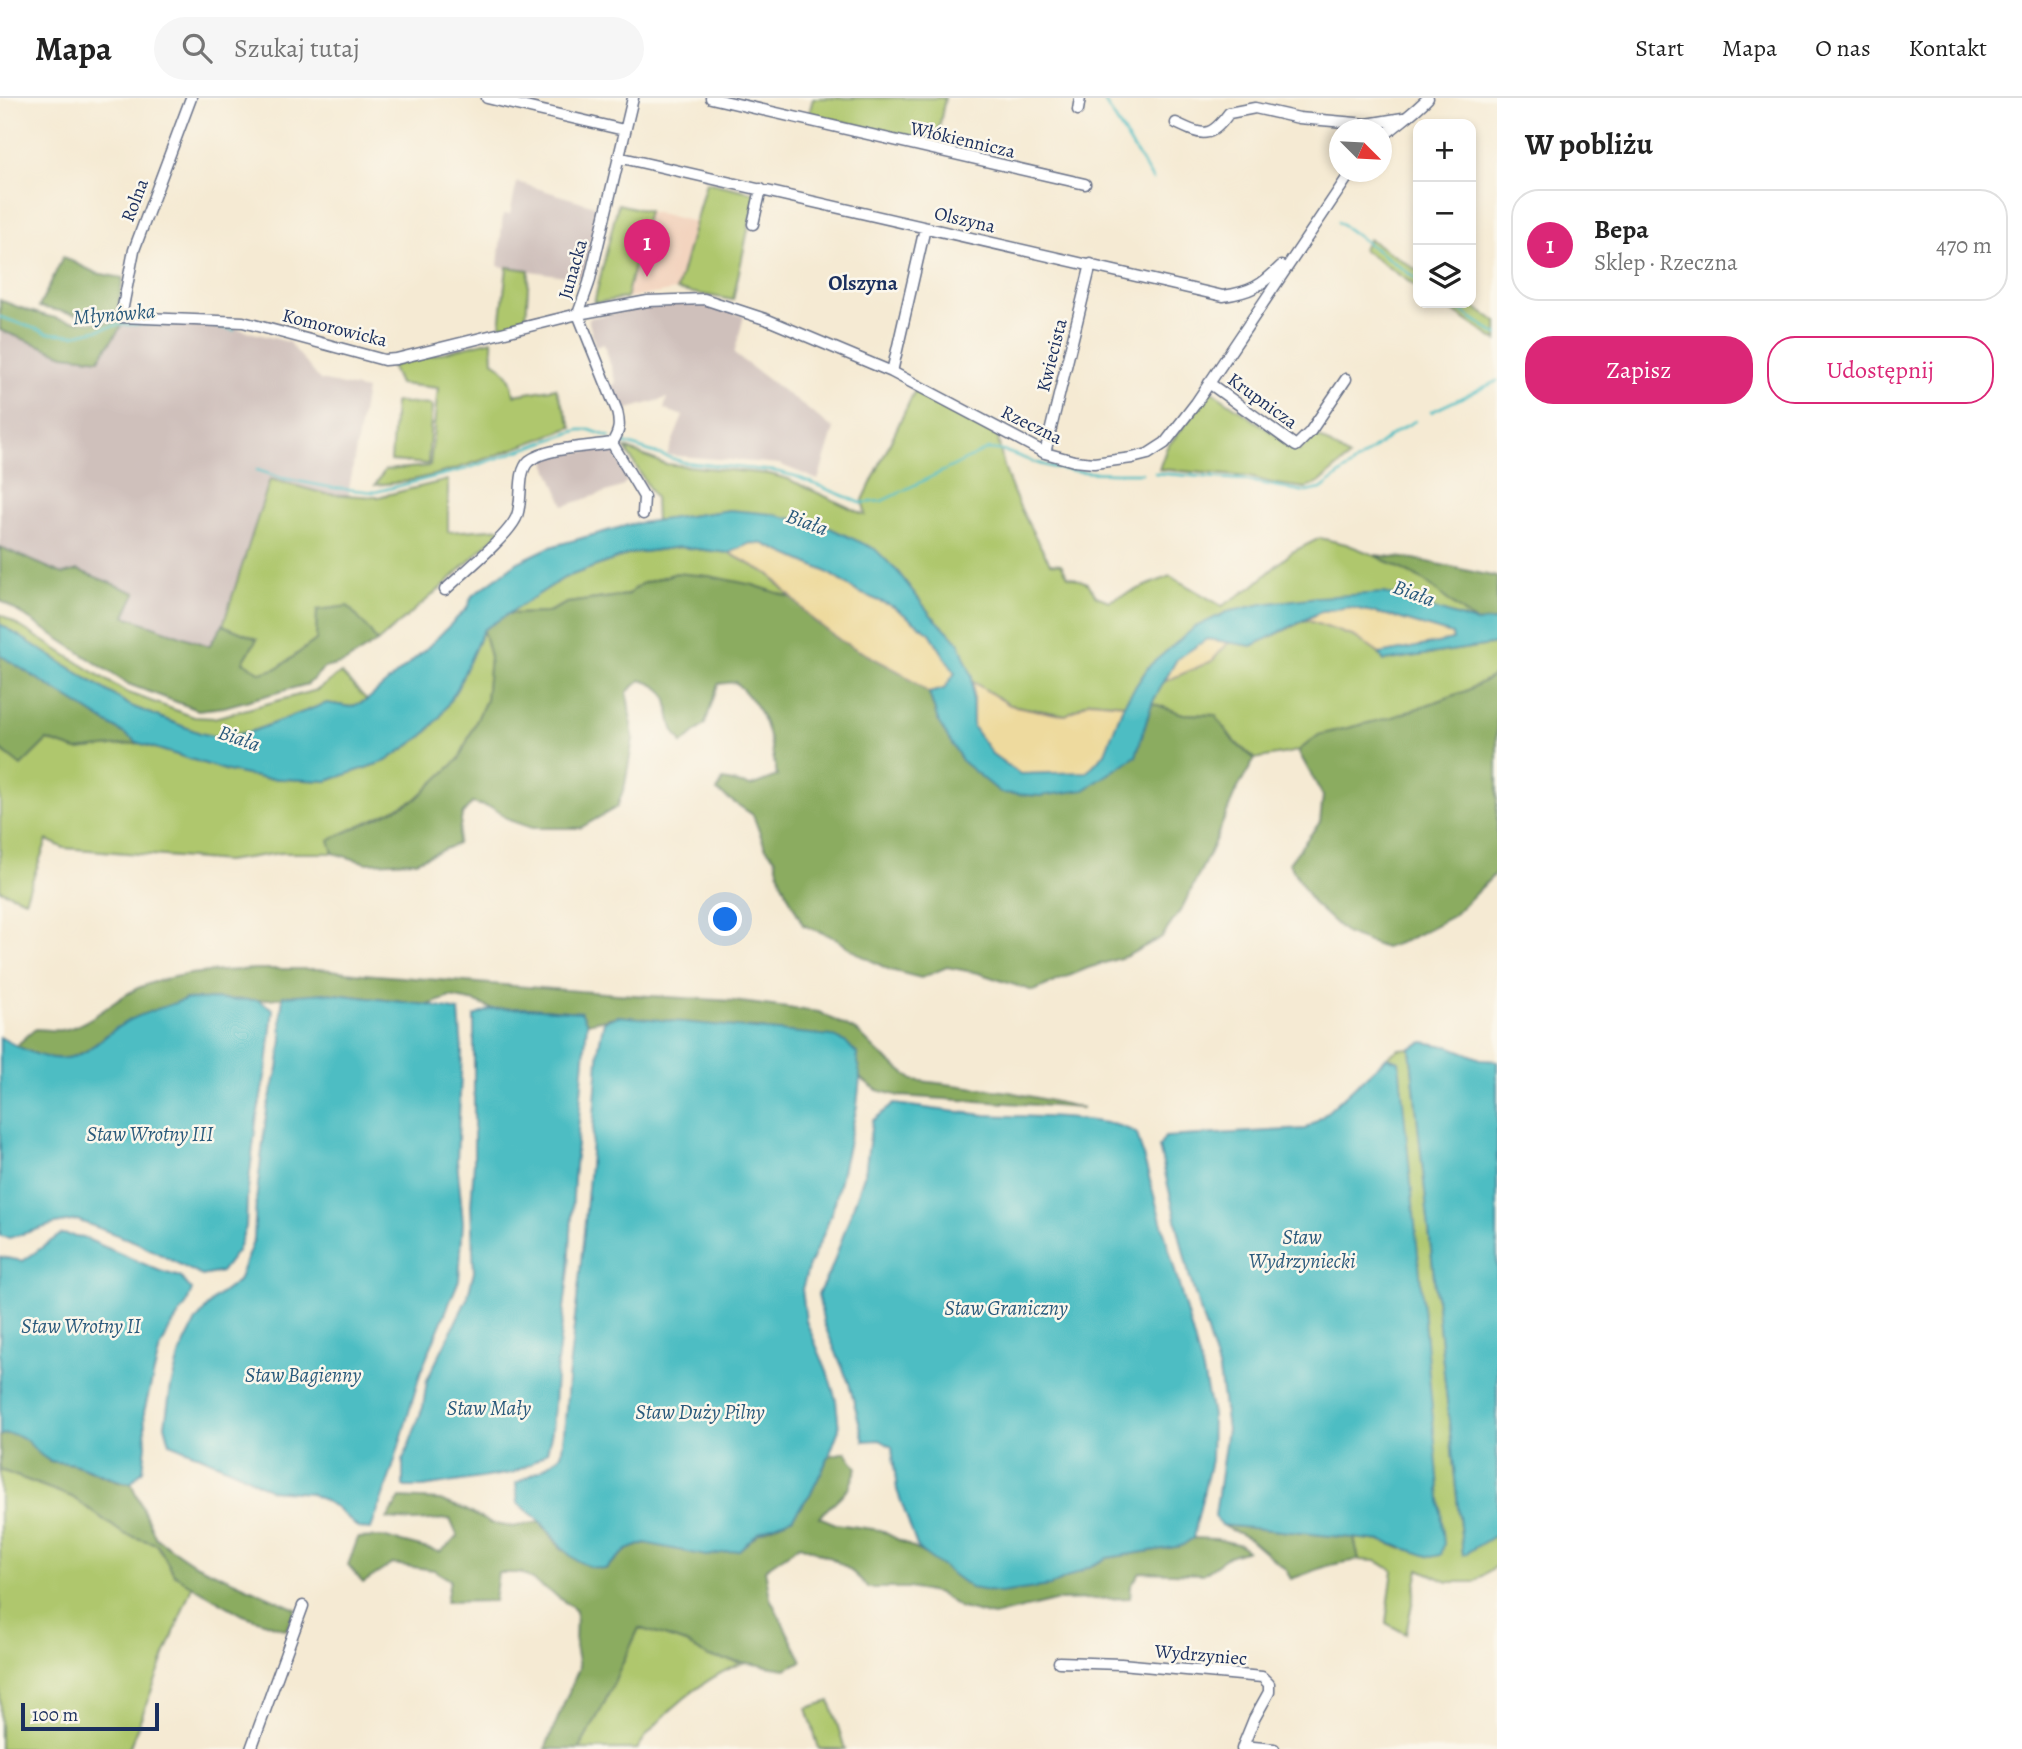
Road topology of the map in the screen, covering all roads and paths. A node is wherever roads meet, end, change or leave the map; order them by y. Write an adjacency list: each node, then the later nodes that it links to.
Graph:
1 (191, 98): 19 (street, Rolna)
2 (487, 98): 9 (street)
3 (633, 98): 9 (street, Junacka)
4 (711, 98): 12 (street, Włókiennicza)
5 (1428, 98): 6 (street)
6 (1403, 118): 7 (street); 8 (street)
7 (1176, 123)
8 (1392, 128)
9 (624, 130): 10 (street, Junacka)
10 (618, 157): 13 (street, Olszyna); 18 (street, Junacka)
11 (1344, 182): 16 (street, Rzeczna)
12 (1085, 184)
13 (761, 189): 14 (street); 15 (street, Olszyna)
14 (753, 224)
15 (925, 228): 17 (street, Olszyna); 20 (street)
16 (1293, 255): 17 (street, Olszyna); 22 (street, Rzeczna)
17 (1091, 264): 24 (street, Kwiecista)
18 (578, 314): 19 (street, Komorowicka); 20 (street, Rzeczna); 23 (street, Junacka)
19 (121, 317)
20 (892, 372): 24 (street, Rzeczna)
21 (1346, 379): 22 (street, Krupnicza)
22 (1209, 383): 24 (street, Rzeczna)
23 (612, 443): 25 (street); 26 (street)
24 (1045, 453)
25 (643, 514)
26 (445, 590)
27 (303, 1606): 30 (street)
28 (1059, 1662): 29 (street, Wydrzyniec)
29 (1243, 1748): 31 (street, Wydrzyniec)
30 (251, 1749)
31 (1274, 1749)

